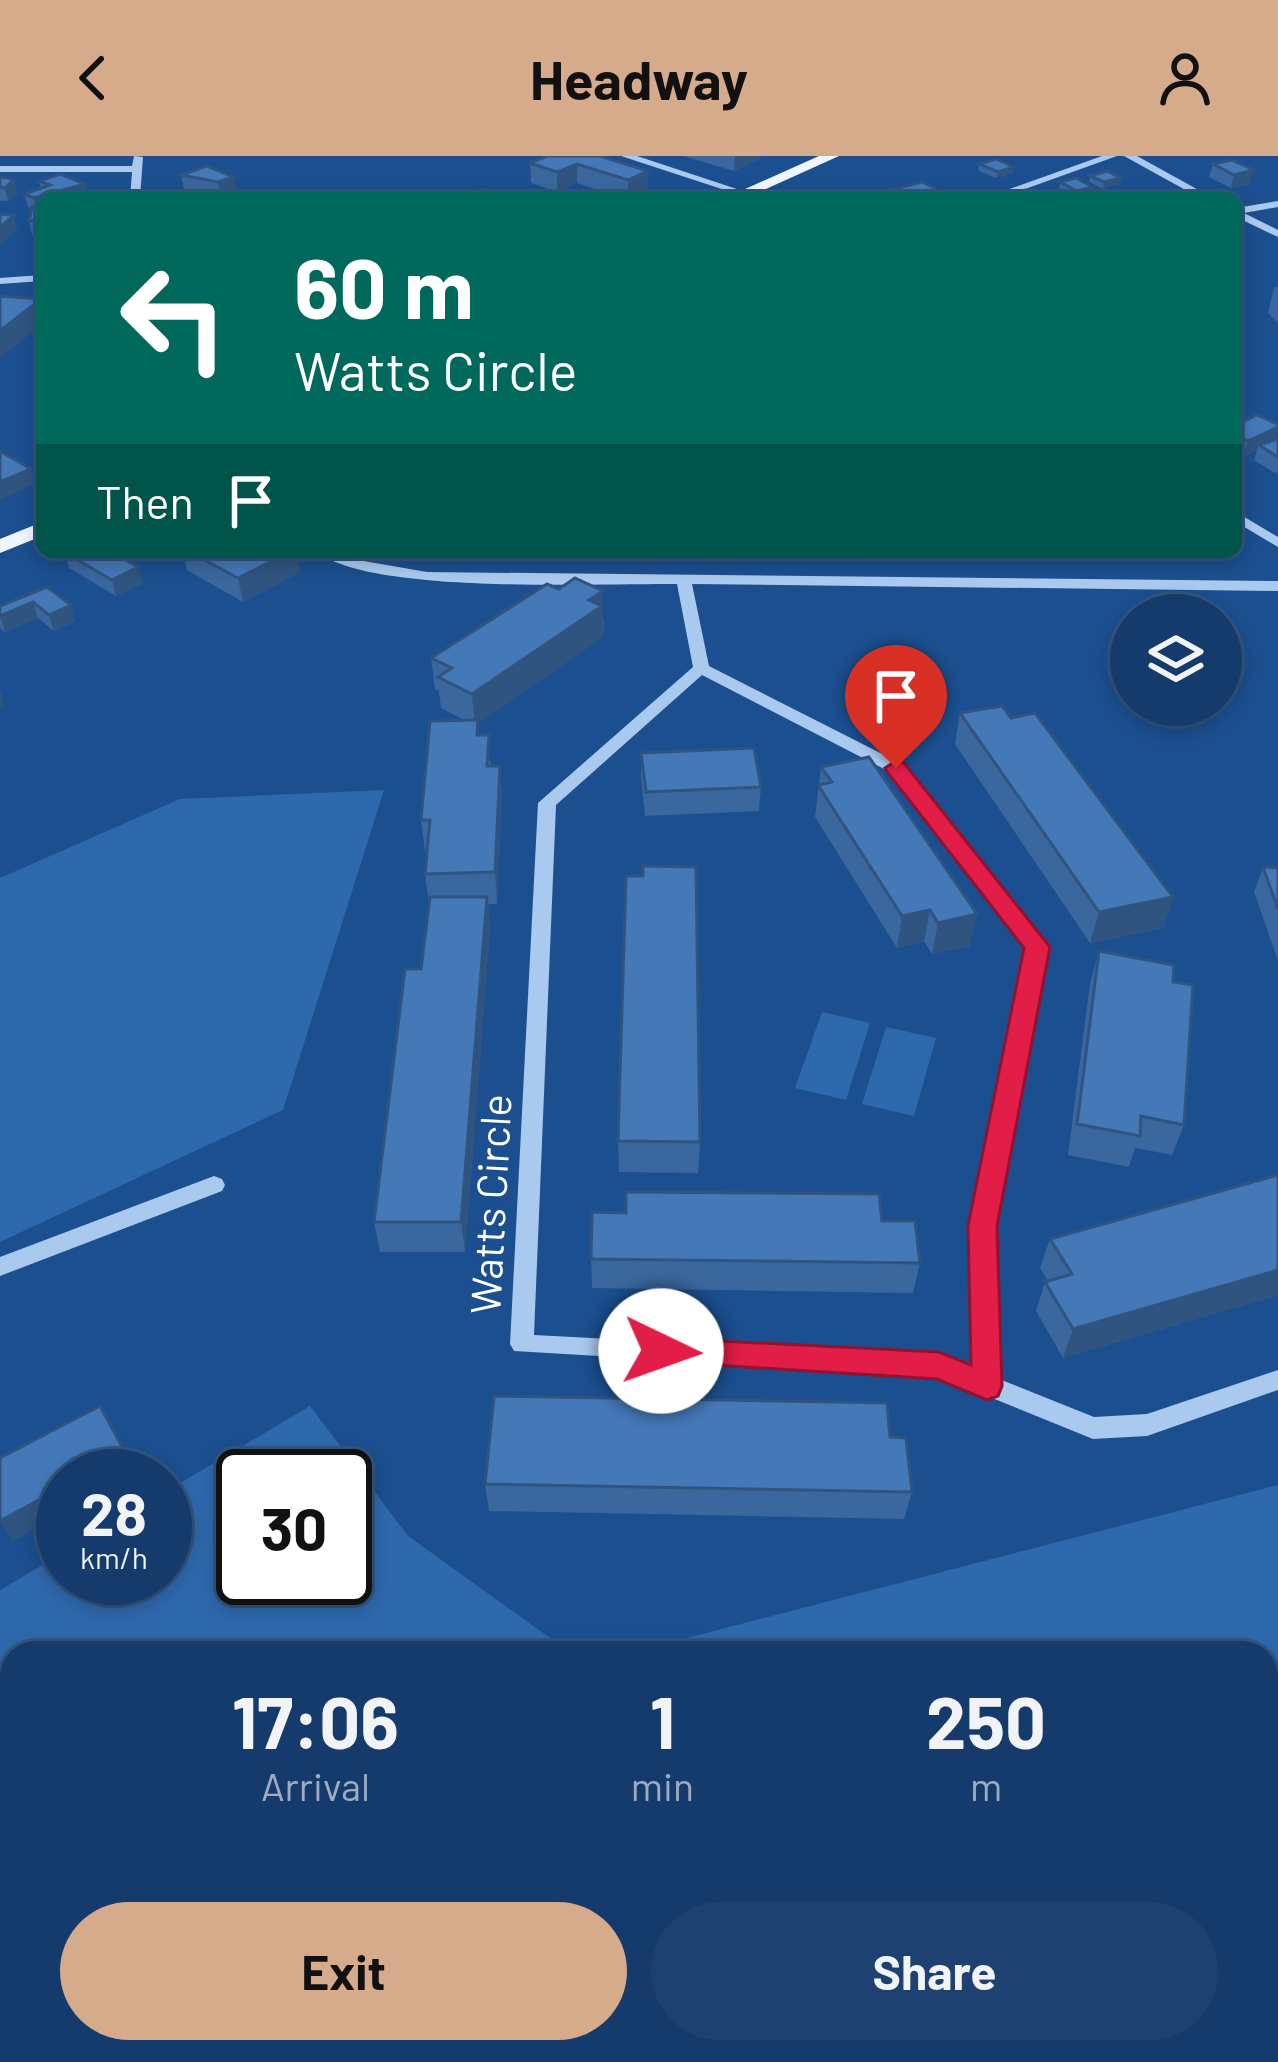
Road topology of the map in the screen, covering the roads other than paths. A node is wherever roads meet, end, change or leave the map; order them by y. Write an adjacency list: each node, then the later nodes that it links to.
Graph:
1 (626, 156): 8 (street)
2 (832, 156): 9 (main road)
3 (1112, 156): 10 (street)
4 (1129, 156): 11 (street)
5 (137, 162): 6 (street); 7 (street)
6 (0, 169)
7 (135, 192)
8 (730, 192)
9 (746, 192)
10 (1007, 192)
11 (1197, 192)
12 (1278, 204): 13 (street)
13 (1242, 211)
14 (1242, 215): 15 (street)
15 (1278, 234)
16 (36, 278): 17 (street)
17 (0, 280)
18 (1242, 520): 20 (street)
19 (36, 531): 21 (main road)
20 (1278, 543)
21 (0, 547)
22 (338, 558): 23 (street)
23 (683, 578): 24 (street); 25 (street)
24 (1278, 586)
25 (701, 668): 29 (street); 29 (street, Watts Circle)
26 (214, 1185): 27 (street)
27 (0, 1267)
28 (1278, 1380): 29 (street, Watts Circle)
29 (987, 1386)

